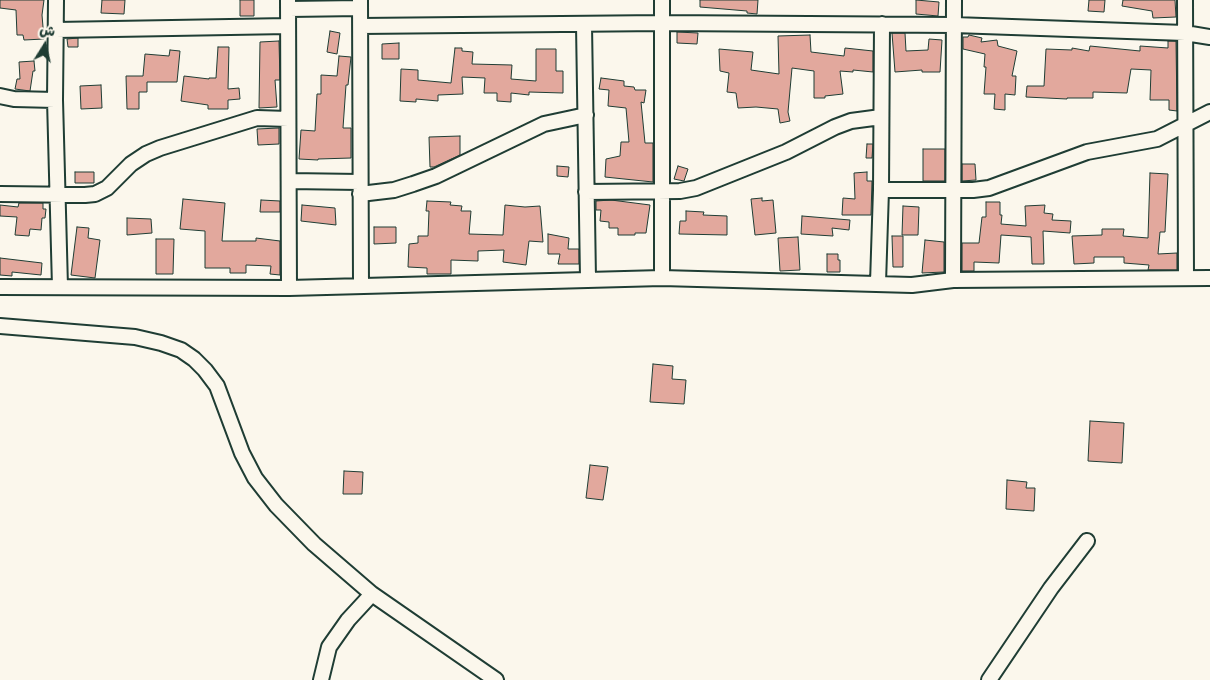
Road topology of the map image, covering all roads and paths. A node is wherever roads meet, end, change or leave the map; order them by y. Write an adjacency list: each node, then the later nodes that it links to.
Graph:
1 (56, 0): 13 (street)
2 (662, 0): 7 (street)
3 (954, 0): 10 (street)
4 (1185, 0): 14 (street)
5 (288, 4): 6 (street); 11 (street)
6 (360, 4): 12 (street)
7 (662, 23): 8 (street); 9 (street); 26 (street)
8 (882, 24): 10 (street); 20 (street)
9 (584, 25): 12 (street); 19 (street)
10 (954, 25): 14 (street); 25 (street)
11 (288, 26): 13 (street); 21 (street)
12 (361, 26): 24 (street)
13 (56, 30): 17 (street)
14 (1185, 33): 15 (street); 22 (street)
15 (1210, 37)
16 (0, 96): 17 (street)
17 (55, 100): 30 (street)
18 (1210, 112): 22 (street)
19 (586, 115): 24 (street); 28 (street)
20 (881, 117): 26 (street); 27 (street)
21 (288, 119): 23 (street); 30 (street)
22 (1186, 124): 25 (street); 32 (street)
23 (289, 181): 24 (street); 40 (street)
24 (360, 188): 37 (street)
25 (953, 189): 27 (street); 35 (street)
26 (662, 190): 28 (street); 31 (street)
27 (881, 190): 36 (street)
28 (586, 192): 34 (street)
29 (0, 194): 30 (street)
30 (58, 195): 39 (street)
31 (662, 278): 34 (street); 36 (street)
32 (1186, 278): 33 (street); 35 (street)
33 (1210, 278)
34 (588, 279): 37 (street)
35 (953, 280): 36 (street)
36 (878, 283)
37 (361, 285): 40 (street)
38 (0, 287): 39 (street)
39 (60, 287): 40 (street)
40 (289, 288)
41 (0, 326): 43 (street)
42 (1087, 541): 46 (street)
43 (372, 594): 44 (street); 45 (street)
44 (321, 680)
45 (496, 680)
46 (989, 680)

